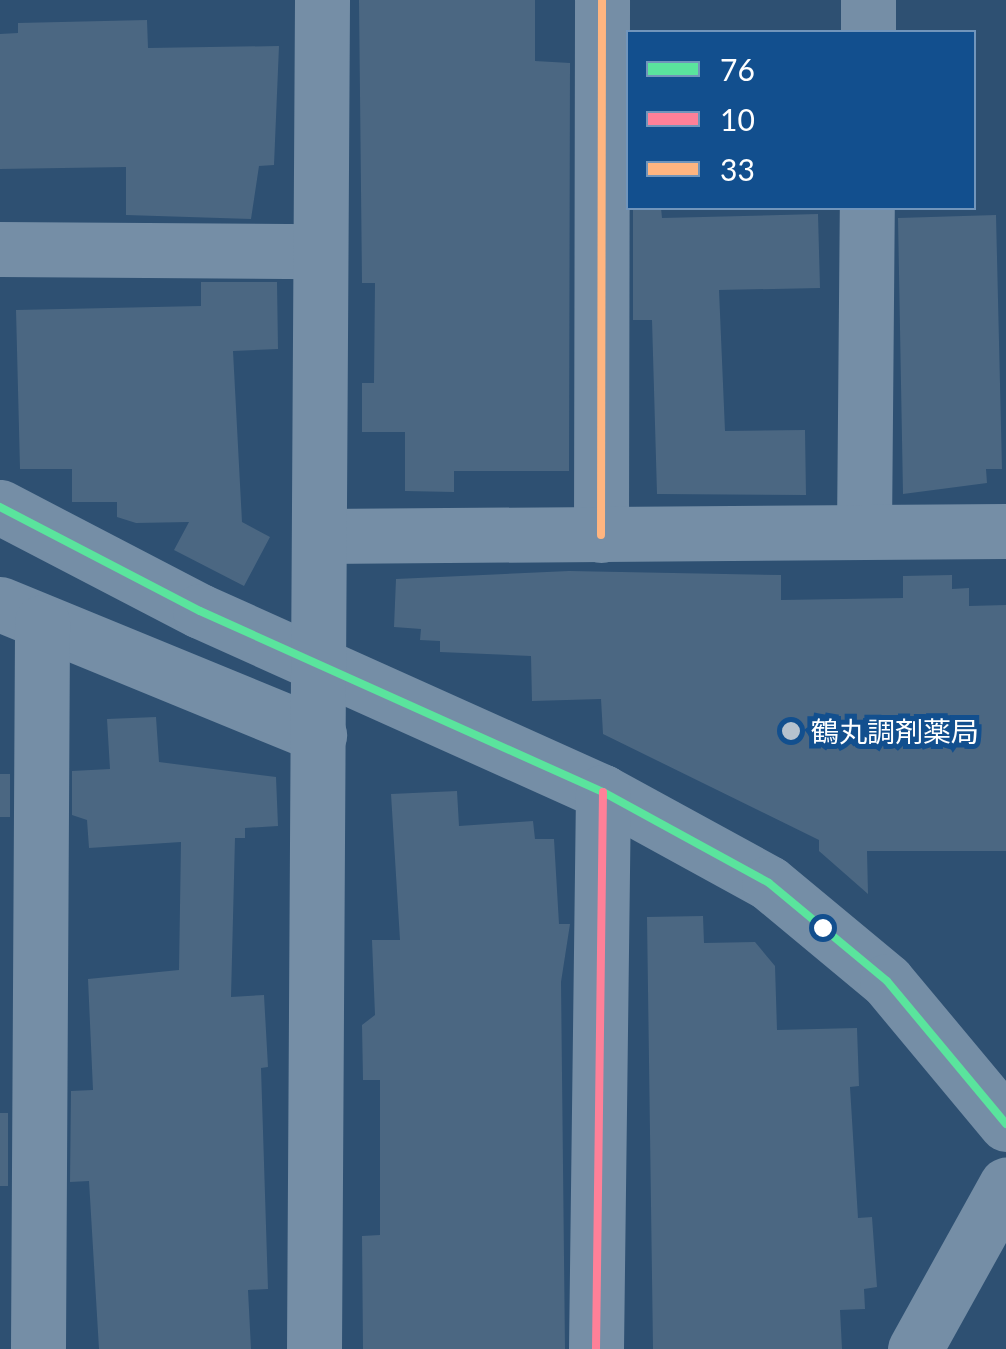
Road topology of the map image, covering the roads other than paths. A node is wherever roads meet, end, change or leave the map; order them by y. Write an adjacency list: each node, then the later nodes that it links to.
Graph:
1 (322, 0): 7 (street)
2 (602, 0): 11 (street)
3 (868, 0): 4 (street)
4 (868, 30)
5 (867, 210): 9 (street)
6 (0, 249): 7 (street)
7 (320, 250): 12 (street)
8 (0, 508): 14 (street)
9 (864, 530): 10 (street); 11 (street)
10 (1006, 532)
11 (601, 535): 12 (street)
12 (321, 536): 14 (street)
13 (21, 613): 15 (street); 19 (street)
14 (321, 665): 15 (street); 16 (street)
15 (318, 736): 20 (street)
16 (603, 792): 17 (street); 21 (street)
17 (1006, 1124)
18 (1006, 1185): 22 (street)
19 (38, 1349)
20 (314, 1349)
21 (596, 1349)
22 (915, 1349)

